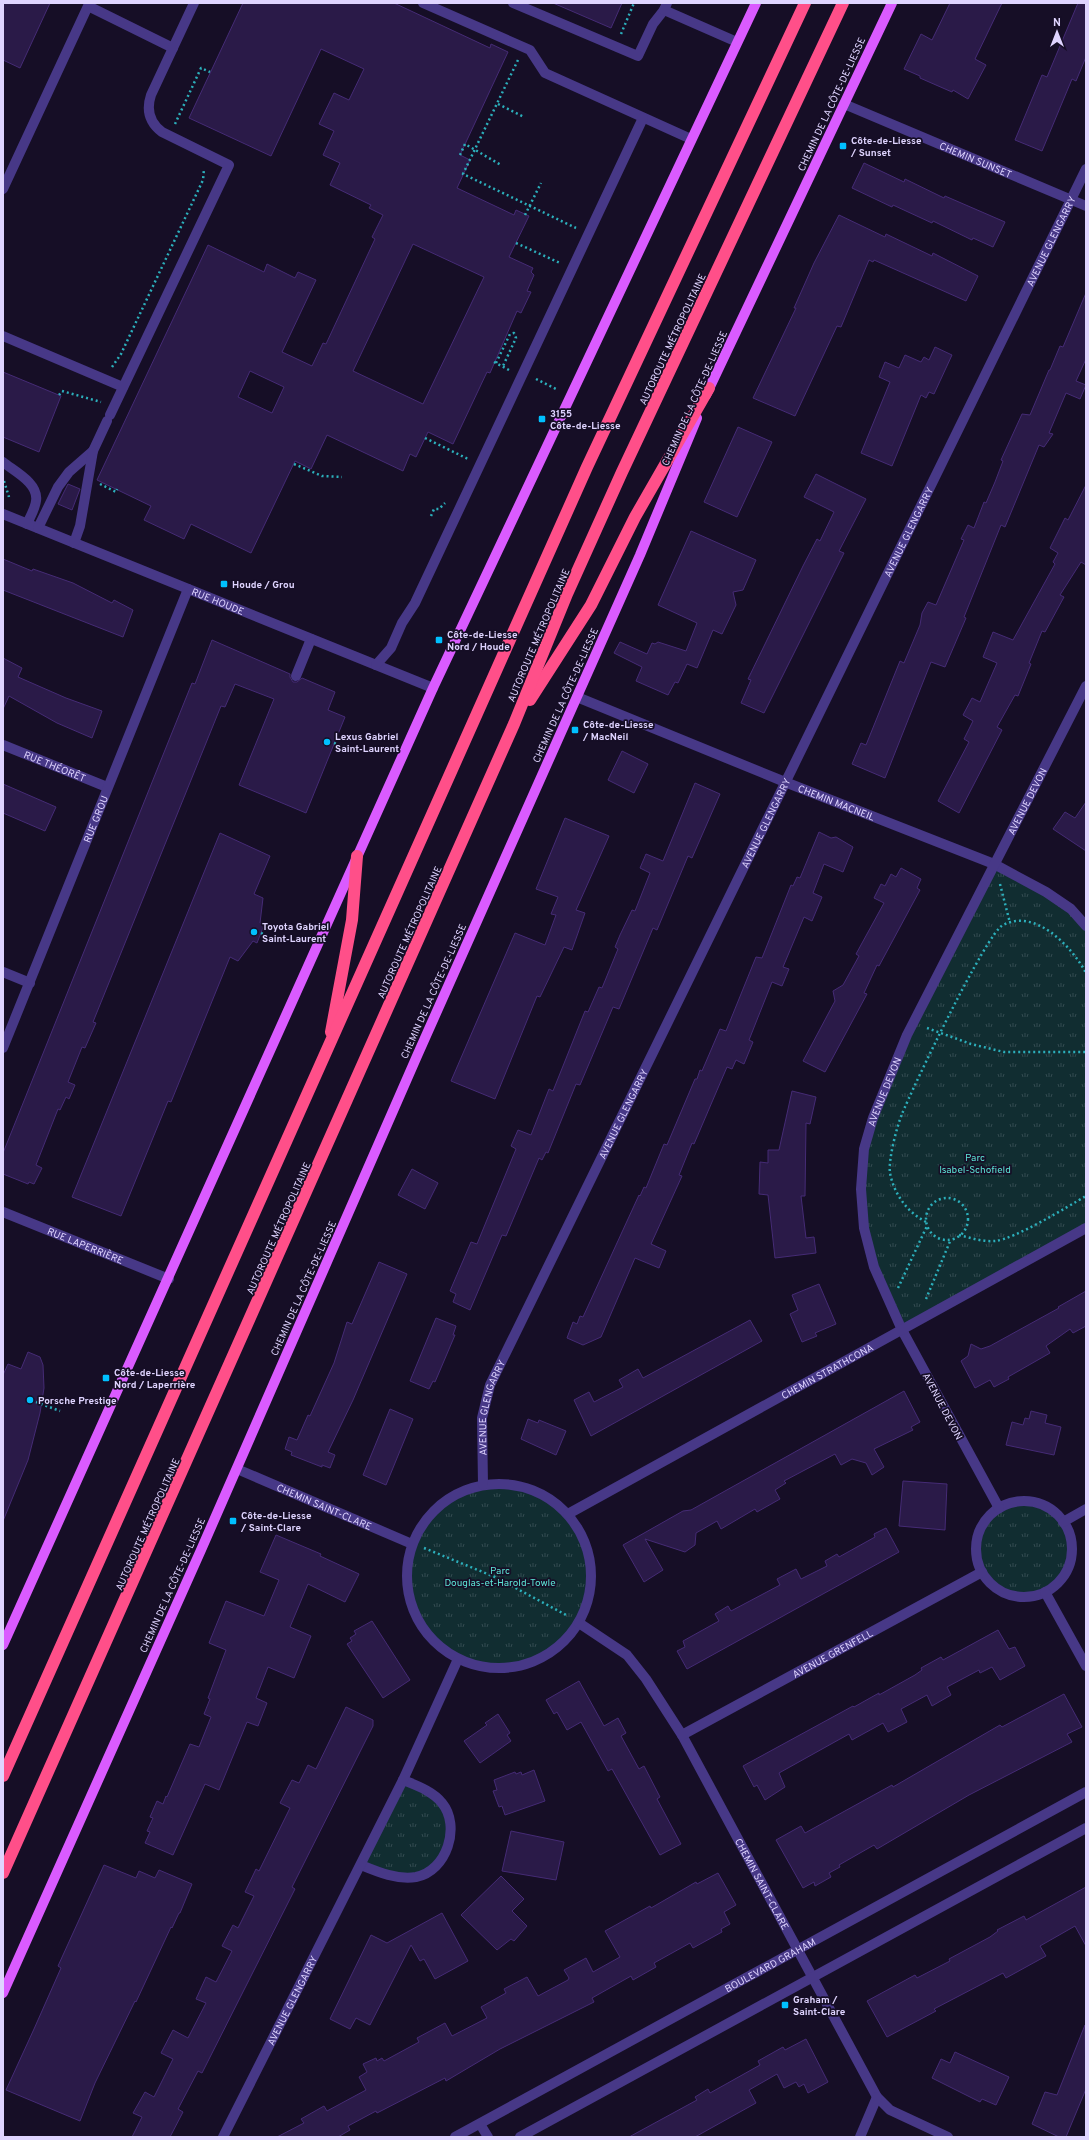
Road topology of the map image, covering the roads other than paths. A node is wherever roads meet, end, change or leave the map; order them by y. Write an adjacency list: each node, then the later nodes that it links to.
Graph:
1 (194, 3): 10 (street)
2 (423, 3): 12 (street)
3 (513, 3): 8 (street)
4 (756, 3): 9 (main road)
5 (805, 3): 44 (highway)
6 (843, 3): 34 (highway, AUTOROUTE MÉTROPOLITAINE)
7 (892, 3): 11 (main road, CHEMIN DE LA CÔTE-DE-LIESSE)
8 (666, 6): 9 (street)
9 (738, 42): 13 (main road)
10 (173, 48): 15 (street); 19 (street)
11 (844, 104): 16 (street, CHEMIN SUNSET); 20 (main road, CHEMIN DE LA CÔTE-DE-LIESSE)
12 (643, 118): 13 (street); 29 (street)
13 (692, 140): 31 (main road)
14 (1086, 169): 16 (street, AVENUE GLENGARRY)
15 (3, 189)
16 (1071, 200): 17 (street, CHEMIN SUNSET); 36 (street, AVENUE GLENGARRY)
17 (1086, 206)
18 (3, 336): 19 (street)
19 (123, 387): 21 (street)
20 (709, 388): 33 (main road, CHEMIN DE LA CÔTE-DE-LIESSE); 34 (highway)
21 (93, 451): 25 (street); 26 (street)
22 (3, 462): 24 (street)
23 (3, 514): 24 (street, RUE HOUDE)
24 (27, 524): 25 (street, RUE HOUDE)
25 (38, 528): 26 (street, RUE HOUDE)
26 (74, 543): 27 (street, RUE HOUDE)
27 (188, 589): 28 (street, RUE HOUDE); 37 (street, RUE GROU)
28 (311, 639): 29 (street, RUE HOUDE); 30 (street)
29 (376, 665): 31 (street, RUE HOUDE)
30 (296, 676)
31 (432, 688): 38 (main road)
32 (1086, 688): 39 (street, AVENUE DEVON)
33 (577, 697): 36 (street, CHEMIN MACNEIL); 49 (main road, CHEMIN DE LA CÔTE-DE-LIESSE)
34 (514, 724): 68 (highway, AUTOROUTE MÉTROPOLITAINE)
35 (3, 745): 37 (street, RUE THÉORÊT)
36 (785, 782): 39 (street, CHEMIN MACNEIL); 50 (street, AVENUE GLENGARRY)
37 (108, 787): 42 (street, RUE GROU)
38 (357, 856): 44 (highway); 47 (main road)
39 (994, 864): 40 (street, CHEMIN MACNEIL); 48 (street, AVENUE DEVON)
40 (1086, 926)
41 (3, 972): 42 (street)
42 (30, 983): 43 (street, RUE GROU)
43 (3, 1048)
44 (327, 1053): 63 (highway)
45 (3, 1212): 47 (street, RUE LAPERRIÈRE)
46 (1086, 1228): 48 (street, CHEMIN STRATHCONA)
47 (169, 1279): 59 (main road)
48 (902, 1330): 51 (street, AVENUE DEVON); 53 (street, CHEMIN STRATHCONA)
49 (237, 1469): 55 (street, CHEMIN SAINT-CLARE); 71 (main road, CHEMIN DE LA CÔTE-DE-LIESSE)
50 (483, 1485): 53 (street); 55 (street)
51 (999, 1508): 54 (street); 56 (street)
52 (1086, 1509): 54 (street)
53 (568, 1514): 58 (street)
54 (1063, 1522): 57 (street)
55 (412, 1544): 60 (street)
56 (982, 1572): 57 (street); 62 (street, AVENUE GRENFELL)
57 (1045, 1592): 61 (street)
58 (579, 1623): 60 (street); 62 (street, CHEMIN SAINT-CLARE)
59 (3, 1645)
60 (458, 1658): 64 (street, AVENUE GLENGARRY)
61 (1086, 1666)
62 (682, 1735): 69 (street, CHEMIN SAINT-CLARE)
63 (3, 1776)
64 (402, 1780): 67 (street, AVENUE GLENGARRY); 67 (street)
65 (1086, 1792): 69 (street, BOULEVARD GRAHAM)
66 (1086, 1828): 70 (street)
67 (361, 1865): 74 (street, AVENUE GLENGARRY)
68 (3, 1873)
69 (797, 1951): 70 (street, CHEMIN SAINT-CLARE); 73 (street, BOULEVARD GRAHAM)
70 (812, 1978): 72 (street, CHEMIN SAINT-CLARE); 77 (street)
71 (3, 1993)
72 (877, 2097): 78 (street); 79 (street, CHEMIN SAINT-CLARE)
73 (480, 2124): 75 (street, BOULEVARD GRAHAM); 76 (street)
74 (223, 2137)
75 (455, 2137)
76 (488, 2137)
77 (520, 2137)
78 (860, 2137)
79 (948, 2137)

